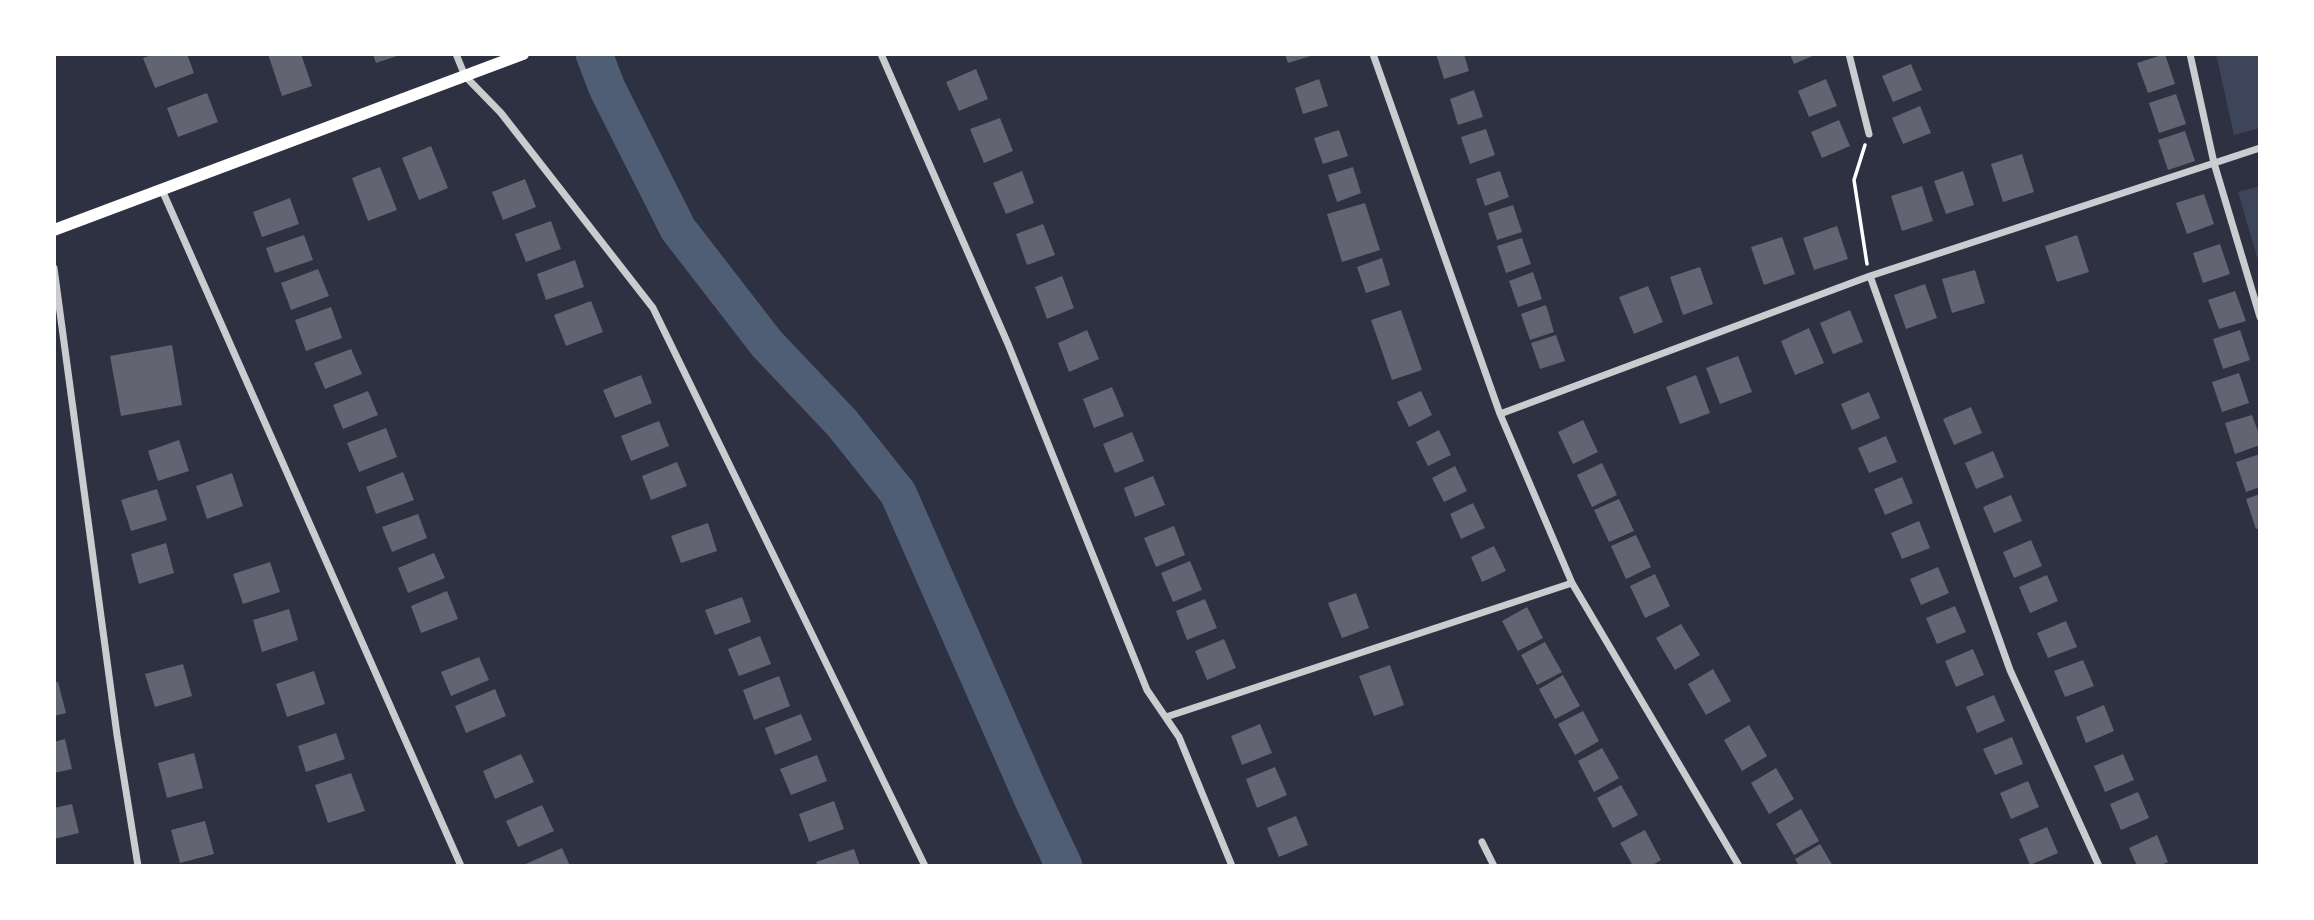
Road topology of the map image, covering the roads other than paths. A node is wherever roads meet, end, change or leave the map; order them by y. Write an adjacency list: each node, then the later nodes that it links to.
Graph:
1 (456, 54): 7 (street)
2 (523, 54): 7 (main road)
3 (881, 54): 18 (street)
4 (1373, 54): 16 (street)
5 (1849, 54): 8 (street)
6 (2190, 54): 10 (street)
7 (465, 76): 11 (main road); 22 (street)
8 (1869, 134)
9 (2260, 148): 10 (street)
10 (2214, 163): 14 (street); 15 (street)
11 (162, 190): 12 (main road); 21 (street)
12 (54, 230)
13 (54, 268): 20 (street)
14 (1870, 276): 16 (street); 26 (street)
15 (2260, 317)
16 (1500, 414): 17 (street)
17 (1572, 583): 18 (street); 25 (street)
18 (1166, 717): 23 (street)
19 (1482, 842): 24 (street)
20 (138, 866)
21 (461, 866)
22 (925, 866)
23 (1232, 866)
24 (1494, 866)
25 (1739, 866)
26 (2099, 866)

